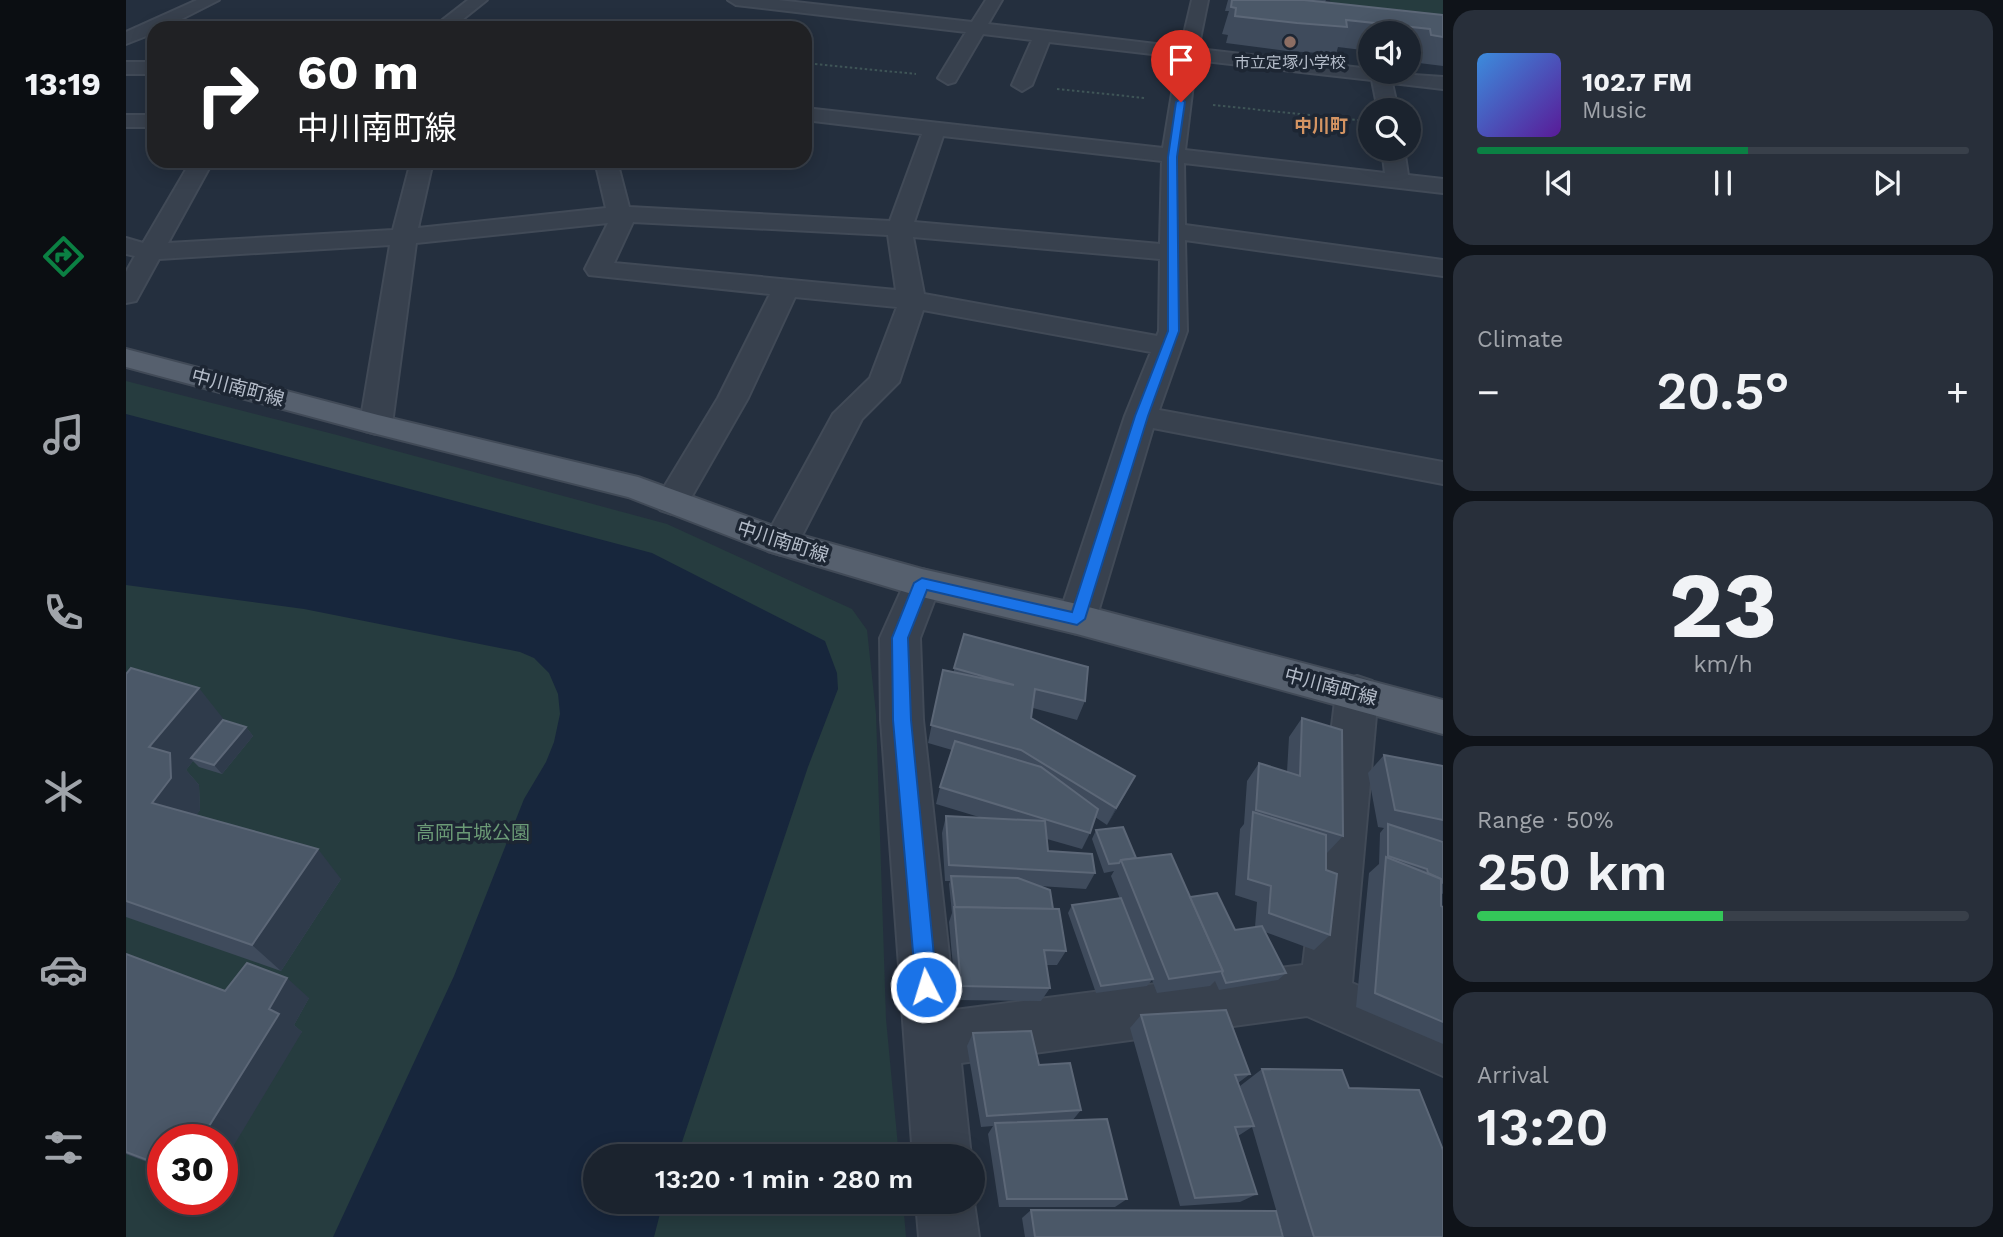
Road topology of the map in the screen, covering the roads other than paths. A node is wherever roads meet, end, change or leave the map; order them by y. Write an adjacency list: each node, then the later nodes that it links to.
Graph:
1 (211, 0): 9 (street)
2 (479, 0): 12 (street)
3 (736, 0): 7 (street)
4 (994, 0): 14 (street)
5 (1191, 0): 6 (street)
6 (1200, 0): 17 (street)
7 (763, 1): 10 (street); 14 (street)
8 (135, 13): 9 (street)
9 (169, 19): 11 (street)
10 (744, 20)
11 (165, 21)
12 (450, 21)
13 (147, 29): 16 (street)
14 (975, 29): 15 (street); 21 (street)
15 (1042, 37): 17 (street); 24 (street)
16 (126, 39)
17 (1189, 53): 20 (street); 29 (street)
18 (126, 68): 19 (street)
19 (147, 68)
20 (1358, 72)
21 (948, 78)
22 (1421, 80): 23 (street)
23 (1443, 83)
24 (1022, 85)
25 (812, 115): 28 (street)
26 (126, 121): 27 (street)
27 (147, 121)
28 (934, 127): 29 (street); 37 (street)
29 (1173, 157): 34 (street); 39 (street)
30 (1394, 161): 34 (street)
31 (197, 168): 40 (street)
32 (420, 168): 38 (street)
33 (608, 168): 36 (street)
34 (1396, 181): 35 (street)
35 (1443, 186)
36 (622, 214): 37 (street); 38 (street); 42 (street)
37 (899, 229): 39 (street); 44 (street)
38 (404, 237): 40 (street); 48 (street)
39 (1174, 242): 41 (street); 45 (street)
40 (137, 249): 43 (street)
41 (1443, 268)
42 (786, 288): 44 (street); 50 (street)
43 (126, 295)
44 (911, 299): 45 (street); 51 (street)
45 (1167, 346): 47 (street)
46 (126, 358): 48 (main road, 中川南町線)
47 (1141, 416): 49 (street); 53 (street)
48 (376, 424): 50 (main road, 中川南町線)
49 (1443, 473)
50 (672, 502): 51 (main road, 中川南町線)
51 (781, 542): 52 (main road, 中川南町線)
52 (922, 583): 53 (main road, 中川南町線); 57 (street)
53 (1077, 619): 54 (main road, 中川南町線)
54 (1357, 693): 55 (main road, 中川南町線); 56 (street)
55 (1443, 716)
56 (1325, 996): 57 (street); 58 (street)
57 (931, 1040): 59 (street)
58 (1443, 1049)
59 (941, 1144)
60 (947, 1214): 61 (street)
61 (949, 1237)

